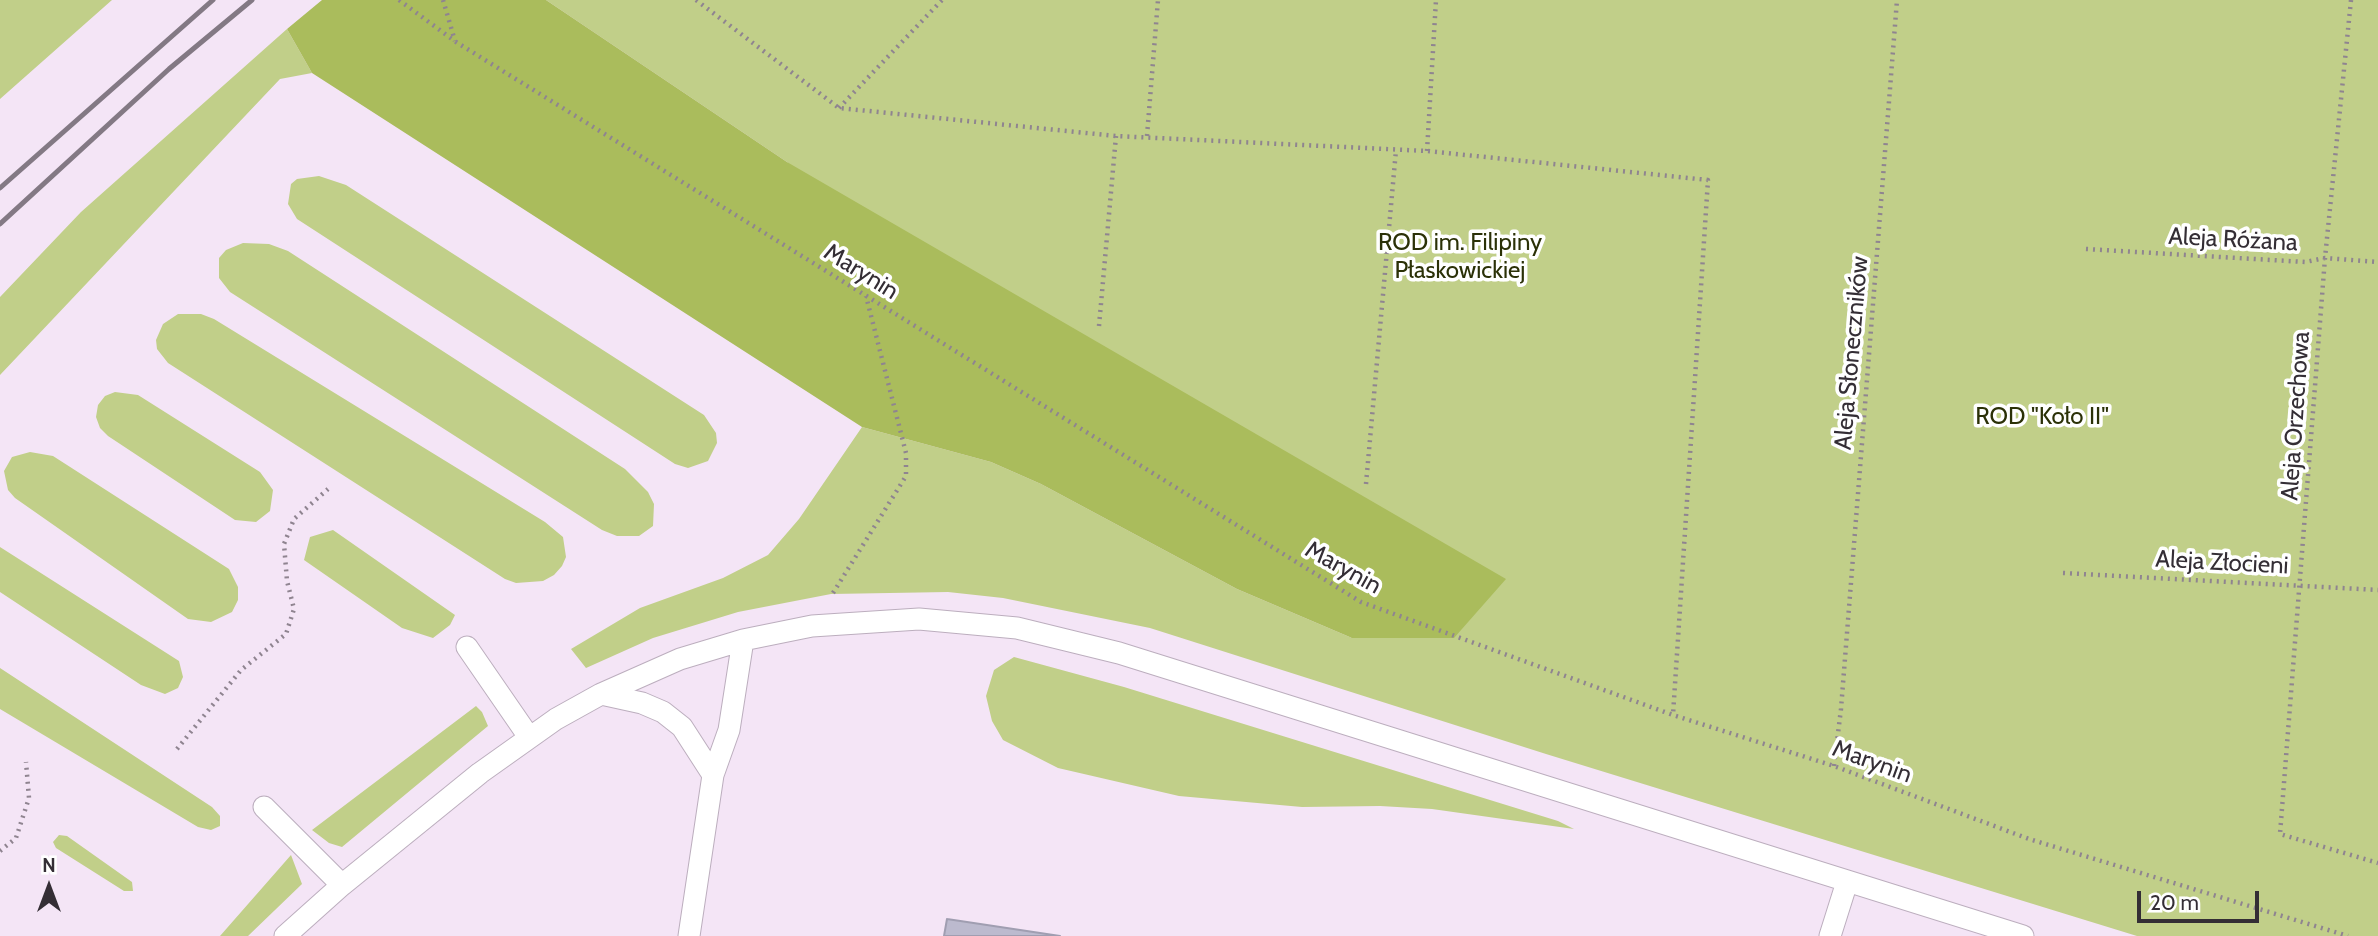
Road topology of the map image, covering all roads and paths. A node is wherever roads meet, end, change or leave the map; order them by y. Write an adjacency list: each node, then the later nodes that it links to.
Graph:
1 (399, 0): 9 (path, Marynin)
2 (443, 0): 9 (path)
3 (696, 0): 10 (path)
4 (942, 0): 10 (path)
5 (1158, 0): 12 (path)
6 (1436, 0): 14 (path)
7 (1897, 0): 33 (path, Aleja Słoneczników)
8 (2351, 0): 16 (path, Aleja Orzechowa)
9 (456, 42): 18 (path, Marynin)
10 (839, 108): 11 (path)
11 (1116, 136): 12 (path); 19 (path)
12 (1147, 136): 13 (path)
13 (1396, 150): 14 (path); 20 (path)
14 (1427, 151): 29 (path)
15 (2086, 249): 16 (path, Aleja Różana)
16 (2325, 258): 17 (path, Aleja Różana); 23 (path, Aleja Orzechowa)
17 (2378, 262)
18 (866, 296): 25 (path); 29 (path, Marynin)
19 (1099, 326)
20 (1366, 484)
21 (327, 489): 31 (path)
22 (2063, 573): 23 (path, Aleja Złocieni)
23 (2302, 585): 24 (path, Aleja Złocieni); 37 (path, Aleja Orzechowa)
24 (2378, 590)
25 (812, 626): 26 (lane); 38 (lane)
26 (743, 640): 28 (lane); 34 (lane)
27 (467, 647): 30 (lane)
28 (601, 694): 30 (lane); 34 (lane)
29 (1673, 715): 33 (path, Marynin)
30 (529, 737): 39 (lane)
31 (177, 749)
32 (26, 762): 36 (path)
33 (1834, 766): 44 (path, Marynin)
34 (713, 775): 41 (lane)
35 (264, 807): 39 (lane)
36 (0, 851)
37 (2378, 863)
38 (1847, 882): 42 (lane); 43 (lane)
39 (342, 885): 40 (lane)
40 (285, 936)
41 (688, 936)
42 (1830, 936)
43 (2021, 936)
44 (2348, 936)

